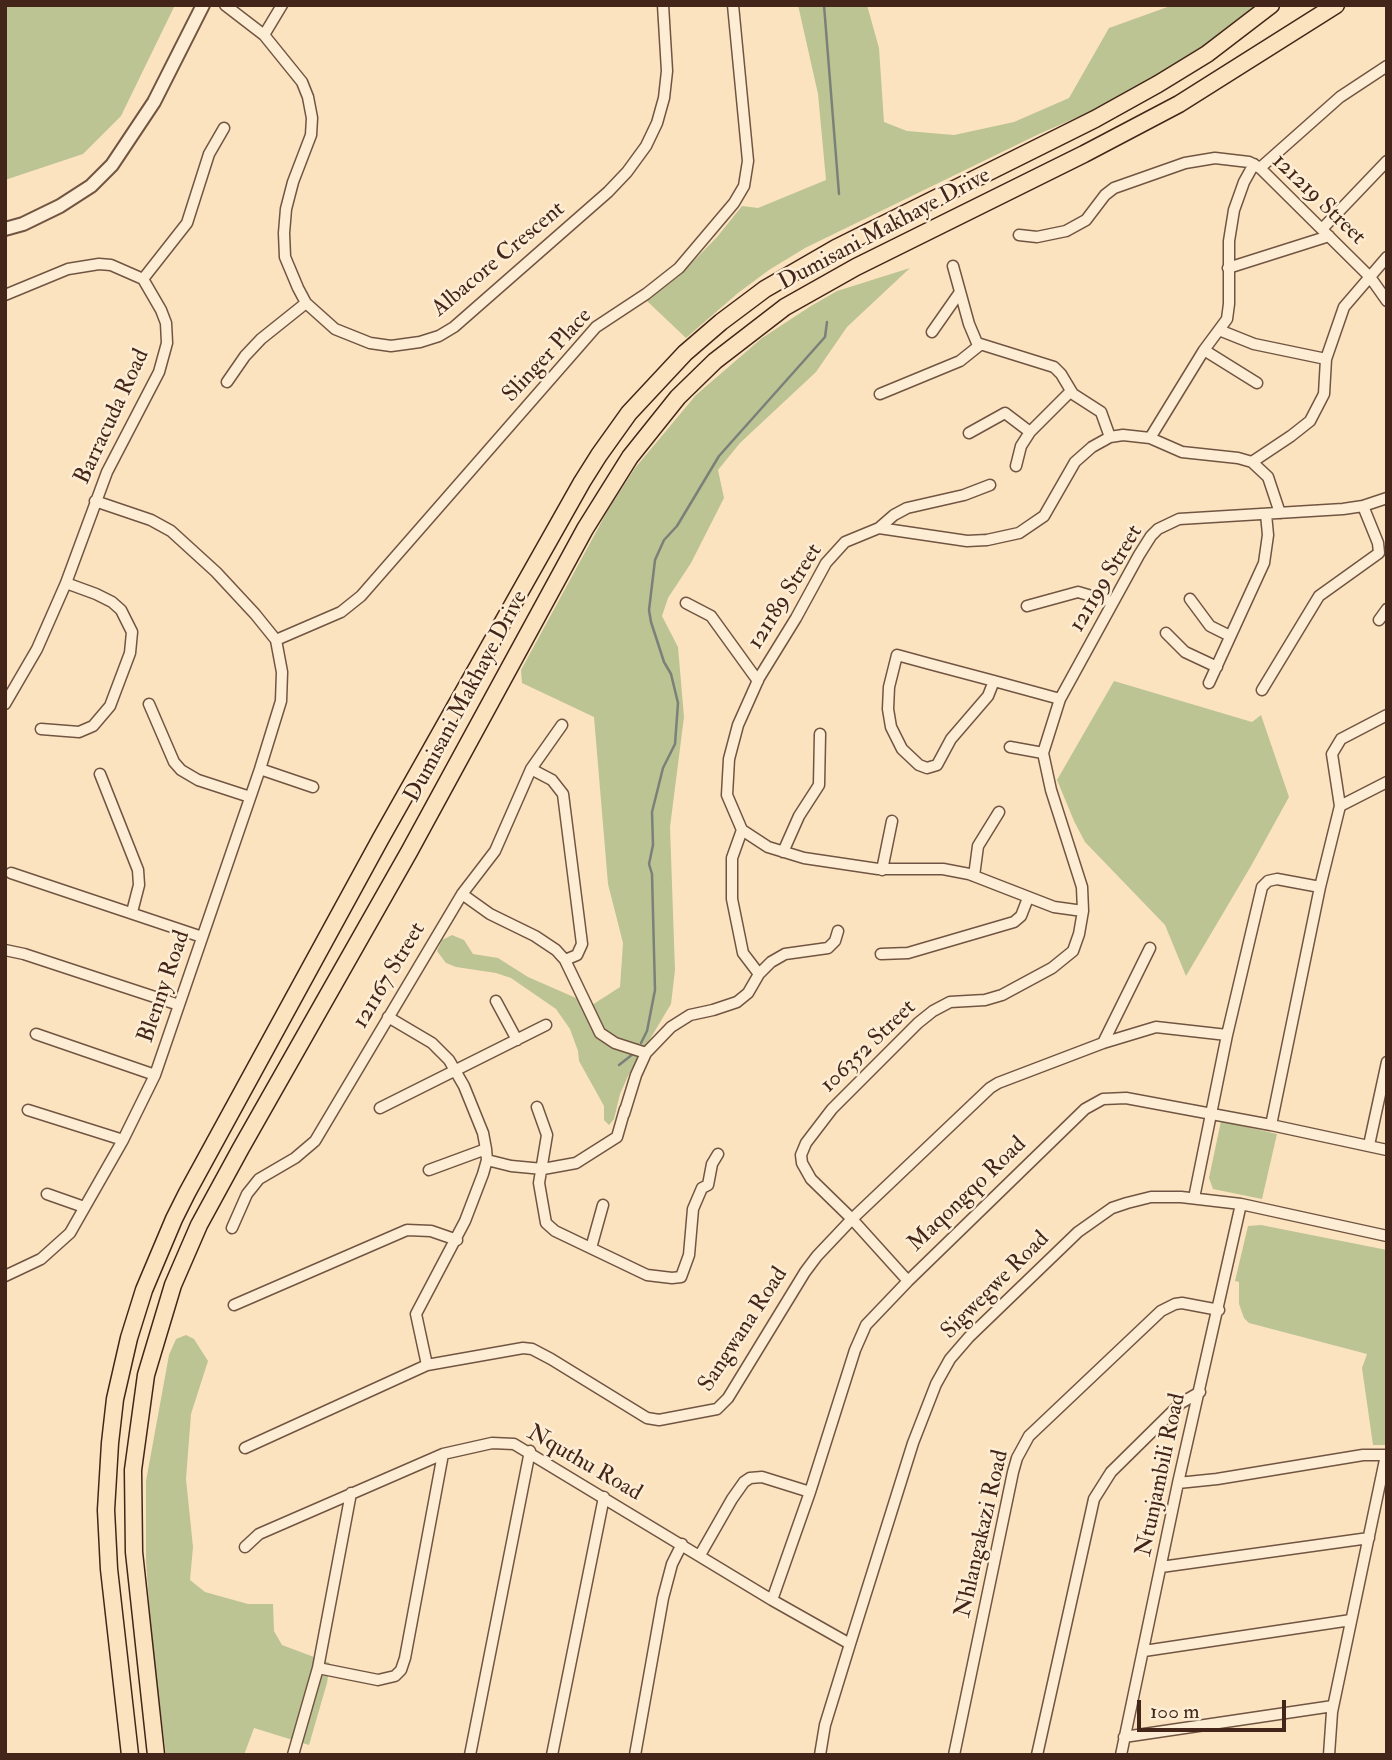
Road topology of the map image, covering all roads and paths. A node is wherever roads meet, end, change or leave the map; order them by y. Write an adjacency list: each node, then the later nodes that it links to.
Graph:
1 (204, 5): 13 (street)
2 (225, 5): 8 (street, Albacore Crescent)
3 (282, 5): 8 (street)
4 (663, 5): 24 (street, Albacore Crescent)
5 (733, 5): 56 (street, Slinger Place)
6 (1271, 5): 160 (main road, Dumisani Makhaye Drive)
7 (1335, 5): 161 (main road, Dumisani Makhaye Drive)
8 (264, 35): 24 (street, Albacore Crescent)
9 (1387, 66): 12 (street)
10 (224, 128): 20 (street)
11 (1387, 161): 14 (street)
12 (1257, 166): 14 (street, 121219 Street); 15 (street, 121219 Street); 18 (street)
13 (5, 229)
14 (1326, 232): 18 (street); 19 (street, 121219 Street)
15 (1019, 235)
16 (1387, 257): 19 (street)
17 (953, 266): 21 (street)
18 (1228, 268): 25 (street)
19 (1370, 276): 23 (street, 121219 Street); 29 (street)
20 (143, 279): 22 (street); 42 (street, Barracuda Road)
21 (960, 292): 26 (street); 27 (street)
22 (5, 295)
23 (1387, 301)
24 (306, 303): 30 (street)
25 (1219, 330): 28 (street); 29 (street)
26 (932, 332)
27 (980, 345): 32 (street); 33 (street)
28 (1205, 350): 31 (street); 37 (street)
29 (1326, 359): 38 (street)
30 (227, 382)
31 (1257, 383)
32 (1071, 391): 34 (street); 36 (street)
33 (880, 394)
34 (1030, 432): 35 (street); 39 (street)
35 (970, 433)
36 (1110, 437): 37 (street); 46 (street)
37 (1150, 438): 38 (street)
38 (1252, 462): 44 (street)
39 (1016, 466)
40 (990, 485): 46 (street, 121189 Street)
41 (1387, 498): 43 (street, 121199 Street)
42 (95, 501): 47 (street, Barracuda Road); 56 (street, Blenny Road)
43 (1363, 506): 44 (street, 121199 Street); 61 (street)
44 (1280, 513): 45 (street, 121199 Street)
45 (1266, 514): 49 (street, 121199 Street); 55 (street)
46 (879, 528): 58 (street, 121189 Street)
47 (66, 583): 63 (street, Barracuda Road); 67 (street)
48 (1190, 599): 55 (street)
49 (1112, 602): 51 (street); 62 (street, 121199 Street)
50 (686, 603): 58 (street)
51 (1027, 606)
52 (1387, 609): 53 (street)
53 (1379, 620)
54 (1166, 633): 57 (street)
55 (1230, 636): 57 (street)
56 (276, 640): 71 (street, Blenny Road)
57 (1216, 667): 60 (street)
58 (758, 681): 80 (street, 121189 Street)
59 (994, 681): 59 (street); 62 (street)
60 (1209, 683)
61 (1262, 691)
62 (1060, 699): 70 (street, 121199 Street)
63 (5, 704)
64 (149, 704): 76 (street)
65 (1387, 715): 77 (street)
66 (562, 725): 72 (street, 121167 Street)
67 (41, 729)
68 (820, 734): 81 (street)
69 (1010, 747): 70 (street)
70 (1043, 753): 88 (street, 106352 Street)
71 (260, 769): 75 (street); 76 (street, Blenny Road)
72 (531, 769): 86 (street, 121167 Street); 95 (street)
73 (100, 774): 89 (street)
74 (1387, 782): 77 (street)
75 (313, 787)
76 (250, 797): 91 (street, Blenny Road)
77 (1340, 806): 85 (street)
78 (999, 812): 84 (street)
79 (892, 821): 82 (street)
80 (742, 830): 81 (street); 96 (street)
81 (783, 852): 82 (street)
82 (882, 870): 84 (street)
83 (11, 873): 89 (street)
84 (974, 876): 87 (street)
85 (1320, 887): 102 (street); 115 (street)
86 (462, 894): 95 (street); 99 (street, 121167 Street)
87 (1028, 898): 88 (street); 94 (street)
88 (1083, 911): 129 (street, 106352 Street)
89 (132, 912): 91 (street)
90 (838, 931): 96 (street)
91 (202, 937): 98 (street, Blenny Road)
92 (1150, 948): 104 (street)
93 (5, 950): 98 (street)
94 (881, 954)
95 (565, 960): 105 (street)
96 (759, 974): 105 (street)
97 (496, 1000): 103 (street)
98 (179, 1005): 108 (street, Blenny Road)
99 (388, 1017): 107 (street); 130 (street, 121167 Street)
100 (546, 1025): 103 (street)
101 (36, 1034): 108 (street)
102 (1227, 1035): 104 (street, Sangwana Road); 114 (street)
103 (517, 1040): 107 (street)
104 (1103, 1043): 129 (street, Sangwana Road)
105 (646, 1053): 109 (street)
106 (1387, 1062): 117 (street)
107 (456, 1070): 111 (street); 118 (street)
108 (155, 1075): 116 (street, Blenny Road)
109 (629, 1099): 113 (street); 122 (street)
110 (537, 1107): 122 (street)
111 (380, 1108)
112 (28, 1110): 116 (street)
113 (624, 1114)
114 (1212, 1114): 115 (street, Maqongqo Road); 125 (street); 135 (street, Maqongqo Road)
115 (1271, 1125): 117 (street, Maqongqo Road)
116 (123, 1140): 128 (street, Blenny Road)
117 (1369, 1145): 119 (street, Maqongqo Road)
118 (486, 1149): 121 (street); 123 (street)
119 (1387, 1150)
120 (718, 1154): 133 (street)
121 (487, 1160): 122 (street); 132 (street)
122 (543, 1169): 133 (street)
123 (429, 1170)
124 (47, 1194): 128 (street)
125 (1194, 1198): 126 (street, Sigwegwe Road); 155 (street, Sigwegwe Road)
126 (1241, 1204): 131 (street, Sigwegwe Road); 137 (street, Ntunjambili Road)
127 (603, 1205): 133 (street)
128 (84, 1207): 134 (street, Blenny Road)
129 (852, 1219): 135 (street, 106352 Street); 138 (street, Sangwana Road)
130 (232, 1228)
131 (1387, 1236)
132 (457, 1240): 136 (street); 138 (street)
133 (591, 1248)
134 (5, 1276)
135 (908, 1281): 145 (street, Maqongqo Road)
136 (234, 1305)
137 (1219, 1310): 139 (street, Ntunjambili Road); 167 (street, Nhlangakazi Road)
138 (427, 1366): 140 (street, Sangwana Road)
139 (1200, 1392): 144 (street, Ntunjambili Road); 168 (street)
140 (245, 1448)
141 (530, 1451): 142 (street, Nquthu Road); 147 (street, Nquthu Road); 163 (street)
142 (443, 1454): 146 (street, Nquthu Road); 157 (street)
143 (1386, 1455): 144 (street); 148 (street)
144 (1178, 1483): 152 (street, Ntunjambili Road)
145 (810, 1492): 151 (street); 153 (street, Maqongqo Road)
146 (352, 1493): 150 (street, Nquthu Road); 157 (street)
147 (604, 1497): 149 (street, Nquthu Road); 164 (street)
148 (1369, 1538): 152 (street); 154 (street)
149 (681, 1544): 151 (street, Nquthu Road); 165 (street)
150 (245, 1547)
151 (700, 1555): 153 (street, Nquthu Road)
152 (1161, 1567): 156 (street, Ntunjambili Road)
153 (772, 1600): 155 (street, Nquthu Road)
154 (1352, 1620): 156 (street); 158 (street)
155 (850, 1644): 166 (street, Sigwegwe Road)
156 (1144, 1651): 159 (street, Ntunjambili Road)
157 (318, 1668): 162 (street)
158 (1334, 1706): 159 (street); 170 (street)
159 (1125, 1737): 169 (street, Ntunjambili Road)
160 (130, 1755)
161 (156, 1755)
162 (293, 1755)
163 (470, 1755)
164 (552, 1755)
165 (635, 1755)
166 (820, 1755)
167 (954, 1755)
168 (1037, 1755)
169 (1121, 1755)
170 (1329, 1755)

